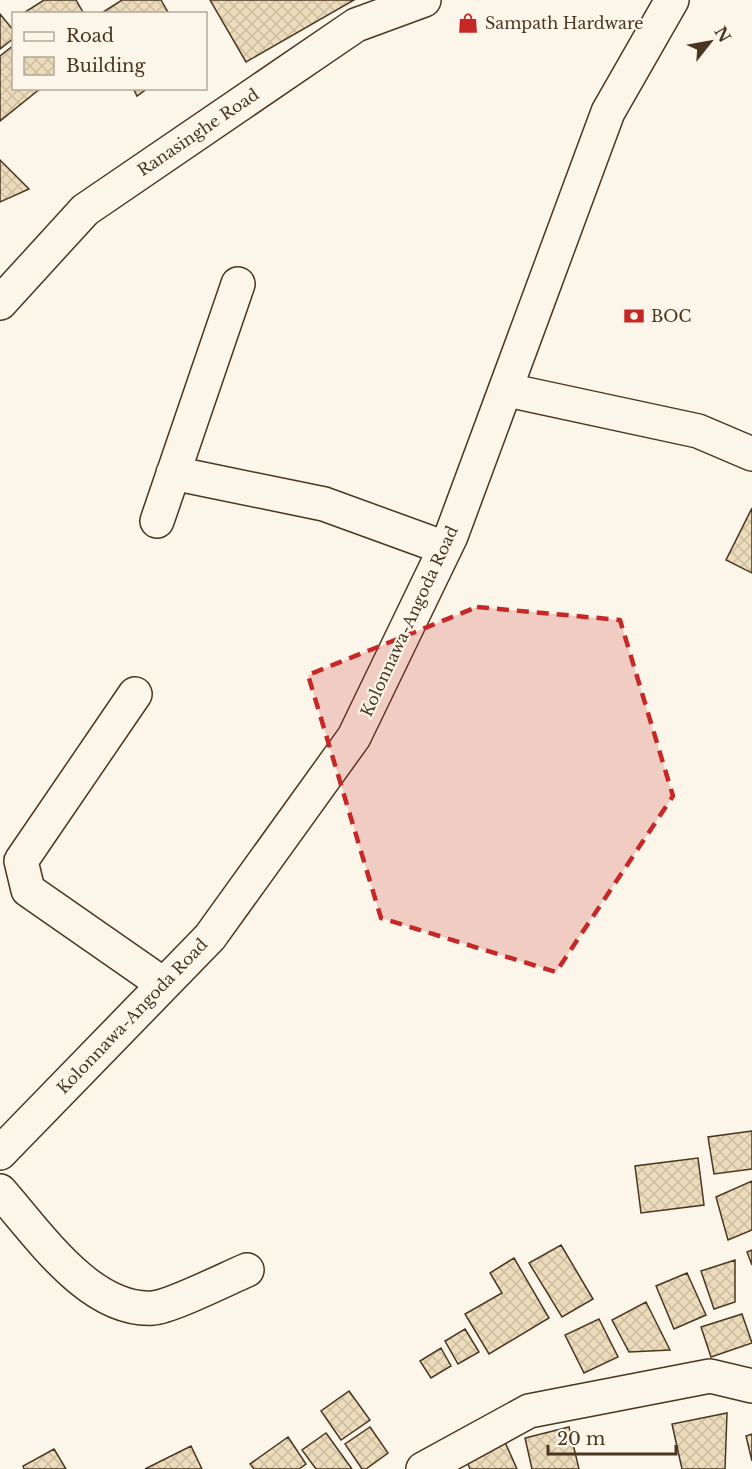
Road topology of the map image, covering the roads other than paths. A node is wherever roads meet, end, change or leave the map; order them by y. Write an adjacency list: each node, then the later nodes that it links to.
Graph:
1 (424, 0): 4 (street, Ranasinghe Road)
2 (672, 0): 5 (street, Kolonnawa-Angoda Road)
3 (238, 284): 7 (street)
4 (0, 303)
5 (507, 390): 6 (street); 9 (street, Kolonnawa-Angoda Road)
6 (752, 454)
7 (173, 473): 8 (street); 9 (street)
8 (157, 521)
9 (445, 548): 11 (street, Kolonnawa-Angoda Road)
10 (135, 694): 11 (street)
11 (164, 984): 12 (street, Kolonnawa-Angoda Road)
12 (0, 1152)
13 (0, 1191): 14 (street)
14 (248, 1270)
15 (752, 1386): 16 (street)
16 (423, 1469)

